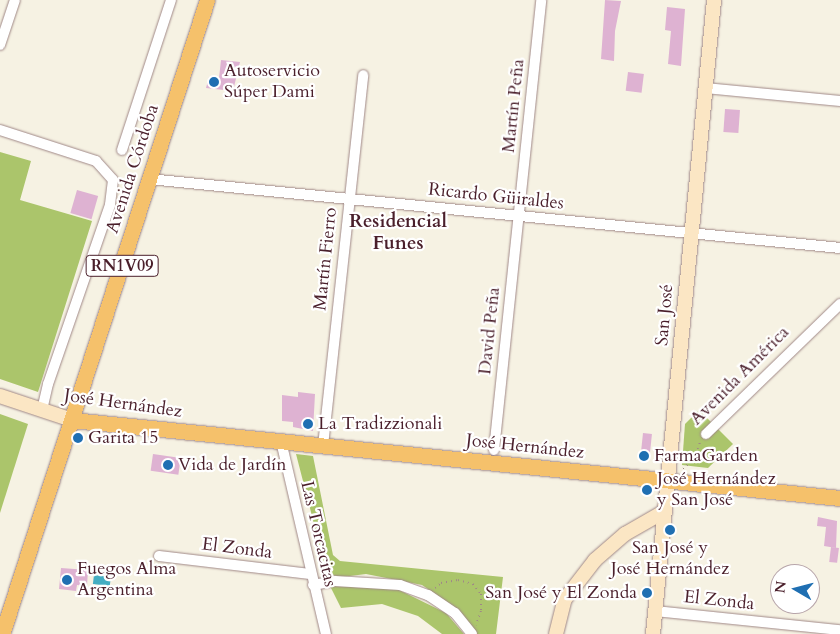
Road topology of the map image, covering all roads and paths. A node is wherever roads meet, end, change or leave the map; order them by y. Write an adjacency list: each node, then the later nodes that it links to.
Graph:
1 (15, 0): 6 (street)
2 (171, 0): 11 (street)
3 (207, 0): 12 (main road, Avenida Córdoba / RN1V09)
4 (541, 0): 14 (street, Martín Peña)
5 (714, 0): 8 (street, San José)
6 (0, 45)
7 (362, 75): 13 (street, Martín Fierro)
8 (705, 88): 9 (street); 15 (street, San José)
9 (840, 101)
10 (0, 130): 19 (street)
11 (122, 150)
12 (149, 179): 13 (street, Ricardo Güiraldes); 20 (main road, Avenida Córdoba / RN1V09)
13 (349, 199): 14 (street, Ricardo Güiraldes); 23 (street, Martín Fierro)
14 (518, 216): 15 (street, Ricardo Güiraldes); 24 (street, David Peña)
15 (691, 233): 16 (street, Ricardo Güiraldes); 25 (street, San José)
16 (840, 248)
17 (840, 304): 21 (street, Avenida América)
18 (0, 396): 19 (street, José Hernández)
19 (42, 410): 20 (street, José Hernández)
20 (72, 420): 22 (main road, José Hernández); 35 (main road, Avenida Córdoba / RN1V09)
21 (706, 434): 25 (path, Avenida América)
22 (281, 442): 23 (main road, José Hernández); 29 (street, Las Torcacitas)
23 (323, 446): 25 (main road, José Hernández)
24 (494, 450)
25 (673, 481): 26 (main road, José Hernández); 27 (street, San José)
26 (840, 498)
27 (665, 511): 32 (street, San José); 37 (street)
28 (159, 556): 29 (street, El Zonda)
29 (310, 574): 30 (street, Las Torcacitas)
30 (313, 585): 31 (street); 36 (street, Las Torcacitas)
31 (428, 595): 33 (street); 33 (path)
32 (655, 611): 34 (street, El Zonda); 38 (street, San José)
33 (474, 630)
34 (840, 630)
35 (2, 634)
36 (326, 634)
37 (556, 634)
38 (653, 634)

